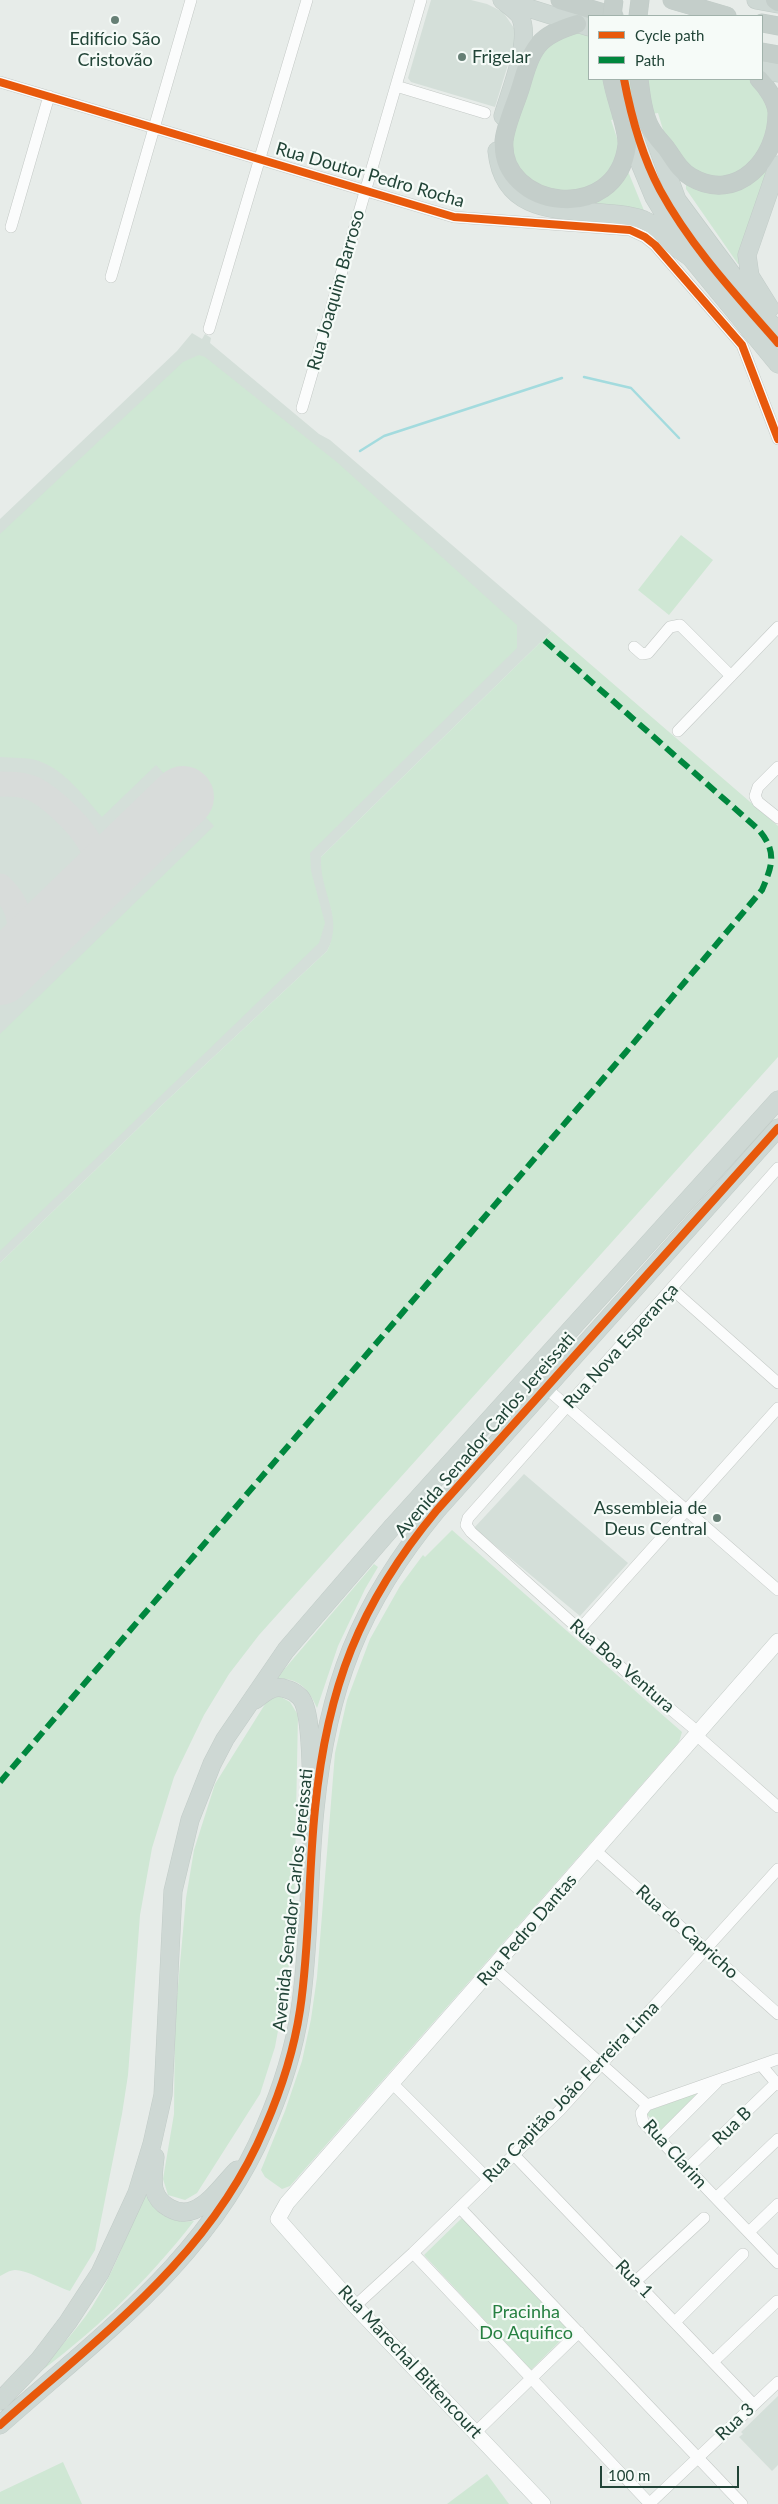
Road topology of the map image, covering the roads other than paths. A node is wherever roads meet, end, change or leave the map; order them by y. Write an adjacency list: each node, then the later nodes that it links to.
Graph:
1 (191, 0): 29 (street)
2 (307, 0): 30 (street)
3 (421, 0): 24 (street, Rua Joaquim Barroso)
4 (503, 0): 14 (main road); 34 (main road)
5 (560, 0): 10 (highway)
6 (614, 0): 11 (highway, bridge)
7 (672, 0): 12 (highway)
8 (756, 0): 9 (main road)
9 (777, 2)
10 (610, 15)
11 (613, 15)
12 (724, 15)
13 (763, 23): 15 (highway)
14 (583, 25): 28 (highway)
15 (778, 26)
16 (763, 52): 17 (highway)
17 (778, 55)
18 (763, 70): 19 (main road)
19 (778, 73)
20 (612, 80): 28 (highway)
21 (639, 80): 27 (highway)
22 (760, 80): 27 (highway)
23 (0, 82): 25 (street, Rua Doutor Pedro Rocha)
24 (396, 86): 26 (street); 32 (street, Rua Joaquim Barroso)
25 (49, 96): 29 (street, Rua Doutor Pedro Rocha); 33 (street)
26 (485, 113)
27 (648, 121): 38 (main road)
28 (624, 125): 34 (main road)
29 (155, 128): 30 (street, Rua Doutor Pedro Rocha); 35 (street)
30 (261, 159): 32 (street, Rua Doutor Pedro Rocha); 37 (street)
31 (778, 165): 36 (main road)
32 (366, 190): 40 (street, Rua Joaquim Barroso); 41 (street, Rua Doutor Pedro Rocha)
33 (10, 226)
34 (691, 258): 39 (main road)
35 (111, 277)
36 (778, 318)
37 (209, 329)
38 (778, 332)
39 (778, 364)
40 (302, 408)
41 (778, 439)
42 (778, 627): 44 (street)
43 (634, 647): 44 (street)
44 (731, 676): 45 (street)
45 (678, 731)
46 (778, 767): 47 (street)
47 (778, 818)
48 (778, 1100): 61 (main road, Avenida Senador Carlos Jereissati)
49 (778, 1128): 53 (main road, Avenida Senador Carlos Jereissati)
50 (778, 1168): 51 (street, Rua Nova Esperança)
51 (672, 1289): 52 (street); 54 (street, Rua Nova Esperança)
52 (778, 1383)
53 (546, 1388): 54 (street); 64 (main road, Avenida Senador Carlos Jereissati)
54 (567, 1406): 56 (street); 57 (street, Rua Nova Esperança)
55 (778, 1408): 56 (street)
56 (686, 1509): 58 (street); 59 (street)
57 (466, 1525): 59 (street, Rua Boa Ventura)
58 (778, 1590)
59 (580, 1630): 62 (street, Rua Boa Ventura)
60 (778, 1641): 62 (main road, Rua Pedro Dantas)
61 (240, 1714): 64 (main road); 76 (main road, Avenida Senador Carlos Jereissati)
62 (698, 1734): 63 (street, Rua Boa Ventura); 65 (main road, Rua Pedro Dantas)
63 (778, 1807)
64 (315, 1808): 81 (main road, Avenida Senador Carlos Jereissati)
65 (596, 1851): 67 (street, Rua do Capricho); 68 (main road, Rua Pedro Dantas)
66 (778, 1869): 67 (street, Rua Capitão João Ferreira Lima)
67 (706, 1948): 69 (street, Rua do Capricho); 71 (street, Rua Capitão João Ferreira Lima)
68 (494, 1968): 71 (street, Rua Clarim); 74 (main road, Rua Pedro Dantas)
69 (778, 2014)
70 (778, 2059): 72 (street)
71 (601, 2064): 77 (street, Rua Clarim); 80 (street, Rua Capitão João Ferreira Lima)
72 (760, 2065): 73 (street); 75 (street)
73 (720, 2080): 77 (street); 78 (street)
74 (392, 2083): 83 (street); 88 (main road, Rua Pedro Dantas)
75 (777, 2084): 82 (street, Rua B)
76 (163, 2095): 81 (main road); 101 (main road, Avenida Senador Carlos Jereissati)
77 (647, 2105): 78 (street, Rua Clarim)
78 (660, 2139): 82 (street, Rua Clarim)
79 (778, 2139): 84 (street)
80 (514, 2154): 83 (street, Rua Capitão João Ferreira Lima); 93 (street, Rua 1)
81 (251, 2155): 103 (main road, Avenida Senador Carlos Jereissati)
82 (688, 2168): 84 (street, Rua Clarim)
83 (488, 2179): 86 (street, Rua Capitão João Ferreira Lima)
84 (716, 2198): 89 (street, Rua Clarim)
85 (778, 2204): 89 (street)
86 (460, 2208): 90 (street, Rua Capitão João Ferreira Lima); 97 (street)
87 (704, 2218): 93 (street)
88 (278, 2219): 95 (main road, Rua Marechal Bittencourt)
89 (749, 2232): 92 (street, Rua Clarim)
90 (413, 2253): 95 (street, Rua Capitão João Ferreira Lima); 99 (street)
91 (743, 2254): 96 (street)
92 (778, 2263)
93 (636, 2281): 96 (street, Rua 1)
94 (777, 2301): 98 (street)
95 (355, 2306): 104 (main road, Rua Marechal Bittencourt)
96 (676, 2321): 98 (street, Rua 1)
97 (579, 2332): 99 (street); 105 (street)
98 (714, 2362): 102 (street, Rua 1)
99 (531, 2378): 104 (street); 107 (street)
100 (778, 2382): 102 (street, Rua 3)
101 (0, 2401)
102 (753, 2404): 105 (street, Rua 3)
103 (0, 2425)
104 (476, 2432): 106 (main road, Rua Marechal Bittencourt)
105 (697, 2456): 107 (street, Rua 3); 108 (street)
106 (543, 2504)
107 (649, 2504)
108 (742, 2504)

